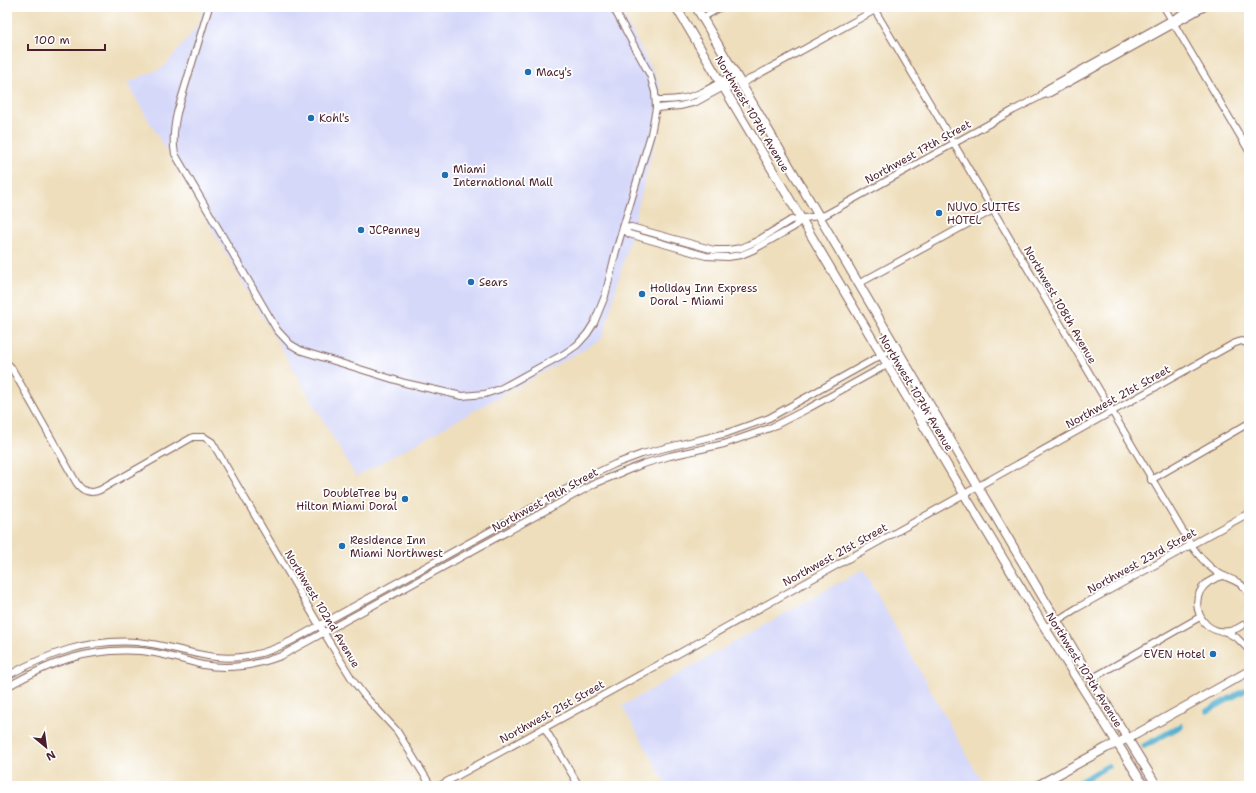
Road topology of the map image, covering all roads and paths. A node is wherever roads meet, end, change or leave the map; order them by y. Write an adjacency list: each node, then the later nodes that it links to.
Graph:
1 (209, 7): 21 (street)
2 (613, 7): 14 (street)
3 (676, 7): 13 (main road, Northwest 107th Avenue)
4 (696, 7): 10 (main road, Northwest 107th Avenue)
5 (721, 7): 10 (street)
6 (1164, 7): 11 (street)
7 (1194, 7): 11 (street, Northwest 17th Street)
8 (1205, 7): 11 (street, Northwest 17th Street)
9 (874, 9): 12 (street); 16 (street, Northwest 108th Avenue)
10 (702, 18): 12 (main road, Northwest 107th Avenue)
11 (1173, 22): 16 (street, Northwest 17th Street); 17 (street)
12 (738, 79): 13 (street); 19 (main road, Northwest 107th Avenue)
13 (722, 84): 14 (street); 15 (street); 20 (main road, Northwest 107th Avenue)
14 (656, 100): 15 (street)
15 (656, 108): 21 (street)
16 (954, 144): 18 (street, Northwest 108th Avenue); 19 (street, Northwest 17th Street)
17 (1249, 151)
18 (993, 210): 22 (street); 30 (street, Northwest 108th Avenue)
19 (819, 217): 20 (street, Northwest 17th Street); 22 (main road, Northwest 107th Avenue)
20 (802, 219): 21 (street); 25 (main road, Northwest 107th Avenue)
21 (623, 228)
22 (858, 284): 24 (main road, Northwest 107th Avenue)
23 (1249, 344): 30 (street, Northwest 21st Street)
24 (896, 348): 25 (street, Northwest 19th Street); 26 (main road, Northwest 107th Avenue)
25 (882, 356): 28 (main road, Northwest 107th Avenue); 42 (street, Northwest 19th Street)
26 (901, 357): 28 (street, Northwest 19th Street); 31 (main road, Northwest 107th Avenue)
27 (7, 363): 42 (street, Northwest 102nd Avenue)
28 (887, 365): 29 (main road, Northwest 107th Avenue); 46 (street, Northwest 19th Street)
29 (914, 410): 31 (main road); 35 (main road, Northwest 107th Avenue)
30 (1112, 412): 33 (street, Northwest 108th Avenue); 34 (street, Northwest 21st Street)
31 (937, 417): 34 (main road, Northwest 107th Avenue)
32 (1249, 424): 33 (street)
33 (1151, 480): 37 (street, Northwest 108th Avenue)
34 (978, 486): 35 (street, Northwest 21st Street); 41 (main road, Northwest 107th Avenue)
35 (964, 494): 44 (main road, Northwest 107th Avenue); 52 (street, Northwest 21st Street)
36 (1249, 513): 37 (street, Northwest 23rd Street)
37 (1191, 545): 38 (street, Northwest 108th Avenue); 41 (street, Northwest 23rd Street)
38 (1223, 576): 39 (street, Northwest 108th Avenue); 40 (street)
39 (1248, 591)
40 (1200, 617): 45 (street); 50 (street)
41 (1056, 620): 44 (street, Northwest 23rd Street); 50 (main road, Northwest 107th Avenue)
42 (319, 626): 46 (street, Northwest 102nd Avenue); 49 (street, Northwest 19th Street)
43 (1243, 626): 45 (street)
44 (1045, 628): 54 (main road, Northwest 107th Avenue)
45 (1226, 632): 47 (street)
46 (324, 633): 51 (street, Northwest 19th Street); 55 (street, Northwest 102nd Avenue)
47 (1249, 650)
48 (1249, 671): 53 (main road)
49 (7, 676)
50 (1091, 679): 53 (main road, Northwest 107th Avenue)
51 (7, 687)
52 (544, 727): 56 (street, Northwest 21st Street); 57 (street)
53 (1127, 738): 54 (main road); 60 (main road, Northwest 107th Avenue)
54 (1118, 743): 58 (main road); 59 (main road, Northwest 107th Avenue)
55 (431, 786)
56 (438, 786)
57 (579, 786)
58 (1037, 786)
59 (1144, 786)
60 (1157, 786)

